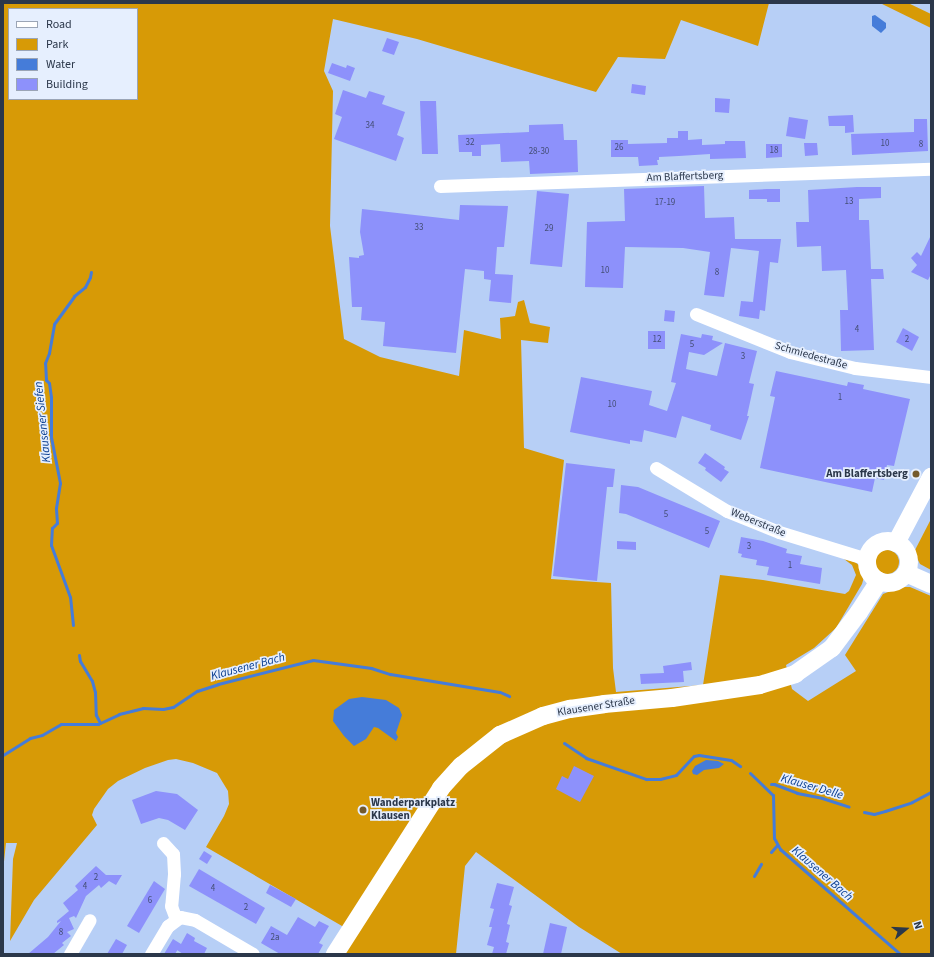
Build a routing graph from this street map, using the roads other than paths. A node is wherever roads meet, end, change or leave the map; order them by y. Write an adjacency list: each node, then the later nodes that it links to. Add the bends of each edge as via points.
1 (931, 169): 2 (street, Am Blaffertsberg)
2 (440, 186)
3 (696, 314): 4 (street, Schmiedestraße, via 790,352 855,368)
4 (931, 377)
5 (656, 468): 8 (street, Weberstraße, via 727,511 779,532)
6 (931, 477): 7 (main road)
7 (896, 543): 8 (main road, via 886,541 876,545); 9 (main road, via 907,552)
8 (867, 559): 10 (main road, via 869,572)
9 (906, 573): 10 (main road, via 897,581); 11 (main road)
10 (878, 581): 18 (main road, Klausener Straße, via 860,612 832,648 795,674 760,685 570,710 543,716 500,735 465,762 442,788)
11 (931, 584)
12 (163, 843): 13 (street, via 173,854 171,906)
13 (176, 919): 16 (street, via 168,926); 17 (street, via 180,917 195,920)
14 (90, 920): 15 (street)
15 (70, 954)
16 (151, 954)
17 (252, 954)
18 (335, 954)

